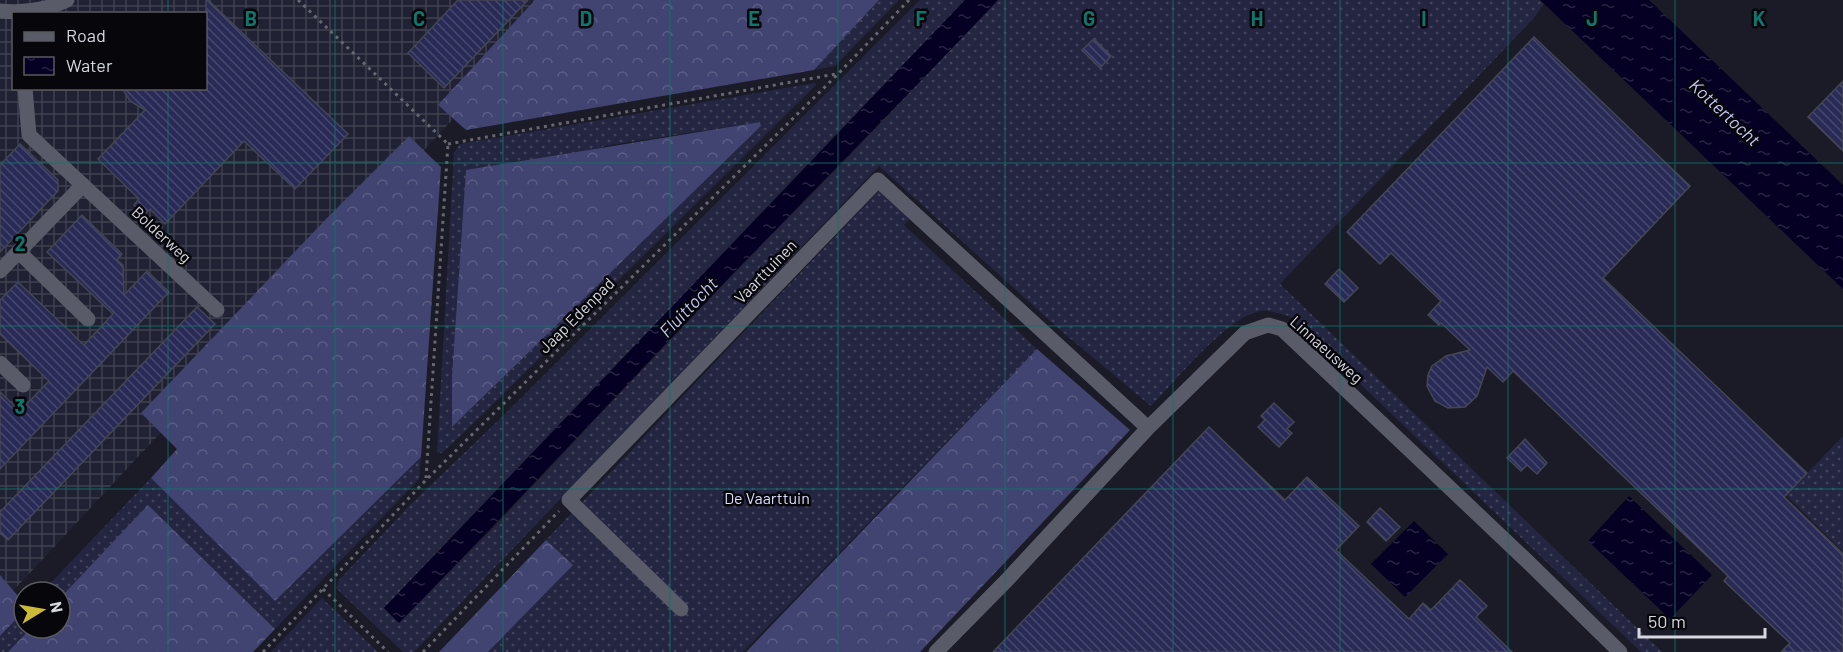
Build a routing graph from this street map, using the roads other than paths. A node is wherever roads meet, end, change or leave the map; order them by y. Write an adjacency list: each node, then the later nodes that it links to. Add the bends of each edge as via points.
1 (67, 0): 2 (street)
2 (27, 12)
3 (25, 90): 4 (street, Bolderweg, via 29,135)
4 (83, 185): 5 (street); 7 (street, Bolderweg)
5 (19, 252): 6 (street); 8 (street)
6 (0, 271)
7 (217, 310)
8 (88, 319)
9 (0, 363): 10 (street)
10 (23, 385)
11 (1148, 428): 12 (street, Vaarttuinen, via 878,180 569,500); 13 (street, Linnaeusweg); 14 (street, Linnaeusweg, via 1245,333 1268,325 1282,329)
12 (681, 609)
13 (936, 652)
14 (1620, 652)

